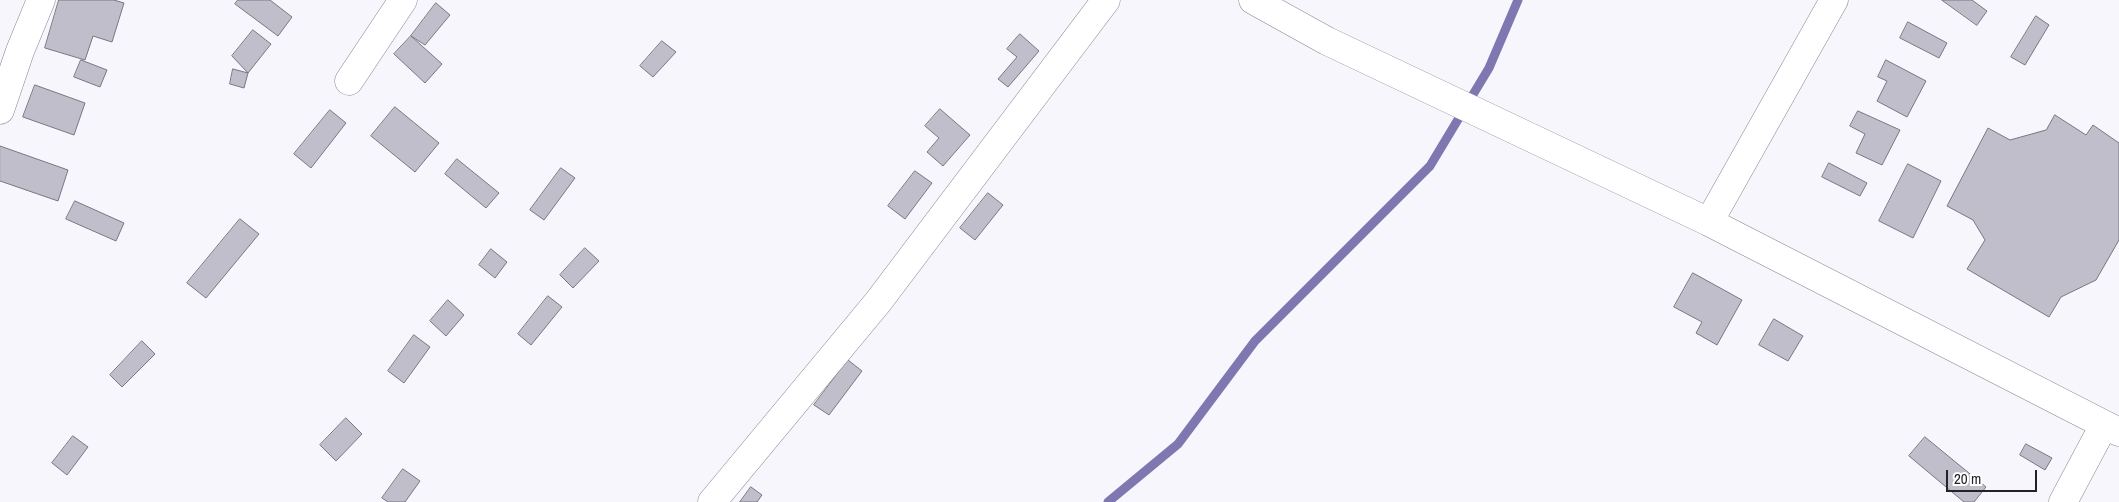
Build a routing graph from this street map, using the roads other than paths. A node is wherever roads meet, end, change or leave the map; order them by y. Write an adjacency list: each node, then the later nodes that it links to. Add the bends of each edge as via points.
1 (41, 0): 6 (street)
2 (403, 0): 7 (street)
3 (1106, 0): 11 (street, via 878,302)
4 (1253, 0): 9 (street, via 1327,41)
5 (1834, 0): 9 (street)
6 (10, 47): 8 (street)
7 (349, 81)
8 (0, 110)
9 (1709, 222): 10 (street)
10 (2112, 429): 12 (street)
11 (712, 502)
12 (2063, 502)

